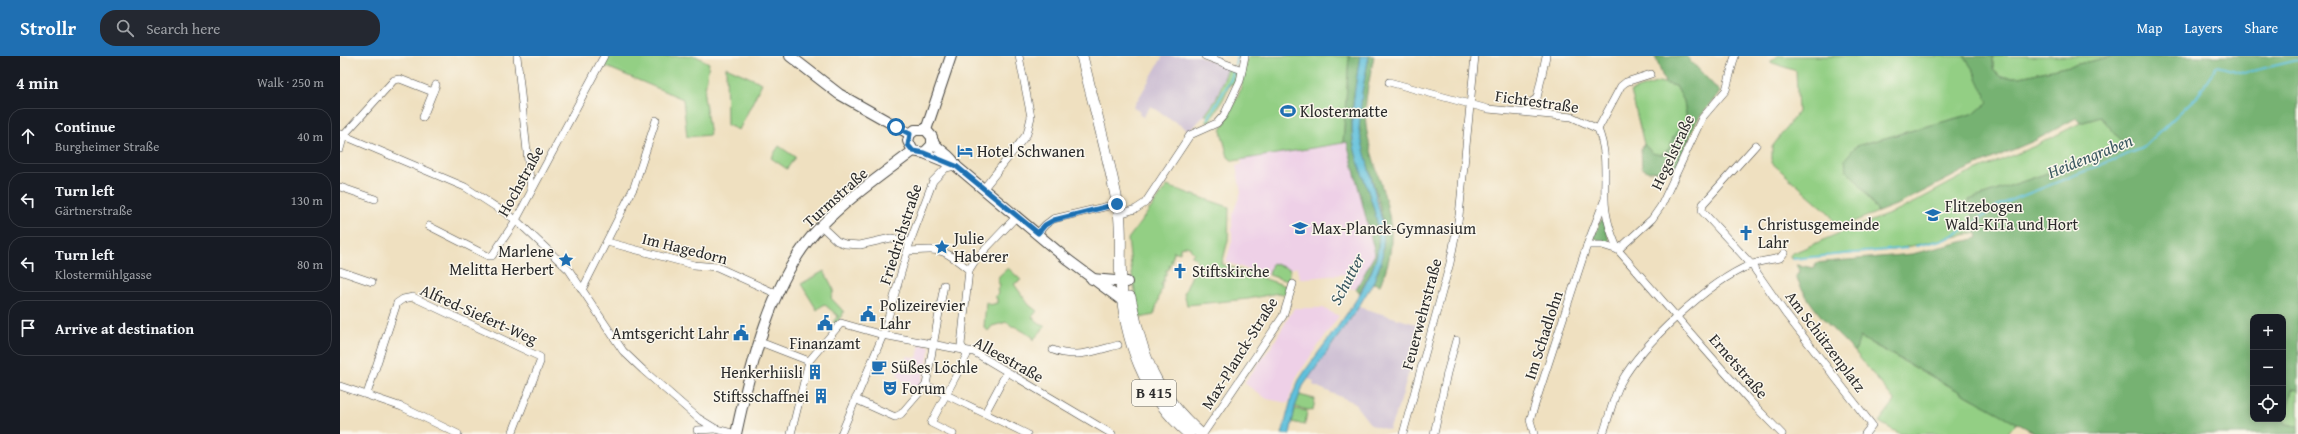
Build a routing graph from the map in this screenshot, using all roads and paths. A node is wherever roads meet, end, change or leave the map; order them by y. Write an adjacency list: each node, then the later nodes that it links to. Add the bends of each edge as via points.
1 (516, 56): 35 (street)
2 (604, 56): 35 (street, Hochstraße)
3 (790, 56): 25 (street, via 839,94)
4 (952, 56): 24 (street)
5 (1019, 56): 34 (street, via 1032,117 1031,125 1027,134)
6 (1082, 56): 38 (main road, B 415)
7 (1205, 56): 12 (street)
8 (1244, 56): 12 (street)
9 (1475, 56): 18 (street, Feuerwehrstraße)
10 (1546, 56): 17 (street)
11 (1735, 56): 47 (street, Hegelstraße, via 1726,90 1702,118 1661,206 1647,224)
12 (1240, 69): 38 (street, via 1240,81 1224,115 1217,123 1190,135 1145,203 1136,209)
13 (1651, 74): 23 (street, via 1621,86)
14 (1389, 82): 18 (street, Fichtestraße)
15 (436, 85): 16 (street)
16 (433, 92): 21 (street); 26 (street, via 400,79 394,80)
17 (1537, 98): 19 (street, via 1530,103); 20 (street)
18 (1471, 105): 19 (street, Fichtestraße); 91 (street, Feuerwehrstraße, via 1459,216 1450,263)
19 (1526, 112): 20 (street, Fichtestraße)
20 (1539, 112): 23 (street, Fichtestraße, via 1572,117)
21 (423, 117)
22 (656, 120): 44 (street, via 634,187)
23 (1598, 129): 37 (street, via 1605,149)
24 (926, 130): 25 (street, via 915,130); 27 (street, via 931,134)
25 (910, 134): 30 (street, via 908,145)
26 (342, 135): 29 (street); 40 (street, via 465,187)
27 (933, 141): 31 (street); 32 (street, via 953,159)
28 (1756, 145): 50 (street, via 1703,204 1702,211)
29 (340, 149)
30 (913, 151): 31 (street); 42 (street, Turmstraße)
31 (924, 153): 32 (street)
32 (956, 166): 34 (street); 45 (street, Friedrichstraße, via 946,168 933,181)
33 (340, 187): 36 (street)
34 (984, 188): 39 (street)
35 (531, 190): 40 (street, Hochstraße)
36 (375, 199)
37 (1604, 201): 46 (street); 47 (street, via 1610,230)
38 (1118, 209): 43 (street, via 1054,220); 55 (main road, B 415)
39 (1017, 216): 43 (street); 51 (street, via 976,259)
40 (516, 220): 41 (street, Hochstraße, via 494,254 488,256); 59 (street, via 569,270)
41 (429, 226)
42 (821, 226): 45 (street, via 837,241 849,245 891,238); 60 (street, Turmstraße, via 788,270)
43 (1038, 233): 53 (street)
44 (607, 242): 59 (street); 60 (street, Im Hagedorn, via 694,265 717,267)
45 (910, 242): 48 (street, Friedrichstraße)
46 (1587, 245): 47 (street, via 1602,245); 93 (street, Im Schadlohn, via 1530,420)
47 (1618, 250): 62 (street)
48 (908, 251): 51 (street, via 934,249 948,252); 63 (street, Friedrichstraße)
49 (1782, 256): 50 (street)
50 (1751, 264): 62 (street, via 1734,273); 96 (street, Am Schützenplatz, via 1785,313 1872,425)
51 (969, 270): 68 (street, via 961,345)
52 (340, 271): 54 (street)
53 (1092, 279): 55 (street); 58 (street)
54 (372, 282)
55 (1123, 283): 58 (street); 61 (main road, B 415); 90 (main road, B 415, via 1149,370 1168,399)
56 (1293, 284): 90 (street, Max-Planck-Straße, via 1283,316)
57 (944, 285): 66 (street)
58 (1109, 289): 61 (street)
59 (582, 290): 78 (street, via 623,351 669,395)
60 (777, 294): 65 (street, Turmstraße)
61 (1123, 301): 89 (main road, B 415, via 1132,345 1143,376 1162,406)
62 (1676, 315): 94 (street, via 1621,383); 95 (street, Ernetstraße)
63 (883, 335): 66 (street, Alleestraße); 70 (street, Alleestraße, via 841,323); 76 (street, Friedrichstraße)
64 (1456, 340): 92 (street)
65 (760, 342): 70 (street); 83 (street, Turmstraße)
66 (934, 344): 68 (street, Alleestraße); 72 (street)
67 (1118, 345): 69 (street, via 1070,356)
68 (963, 349): 71 (street, Alleestraße, via 974,352); 75 (street, via 967,355 965,361)
69 (1053, 350)
70 (809, 361): 84 (street)
71 (1007, 372): 77 (street); 88 (street, Alleestraße)
72 (926, 385): 75 (street); 76 (street, via 901,414 895,417)
73 (340, 386): 74 (street)
74 (367, 394): 81 (street, via 402,407); 82 (street, Alfred-Siefert-Weg, via 397,303 413,297 540,357)
75 (947, 394): 77 (street); 86 (street, via 931,423)
76 (855, 399): 85 (street, Friedrichstraße)
77 (985, 413): 87 (street)
78 (701, 420): 79 (street); 80 (street)
79 (716, 429): 80 (street); 83 (street)
80 (696, 432)
81 (458, 434)
82 (512, 434)
83 (736, 434)
84 (790, 434)
85 (841, 434)
86 (953, 434)
87 (1027, 434)
88 (1112, 434)
89 (1189, 434)
90 (1202, 434)
91 (1403, 434)
92 (1434, 434)
93 (1534, 434)
94 (1603, 434)
95 (1782, 434)
96 (1866, 434)

